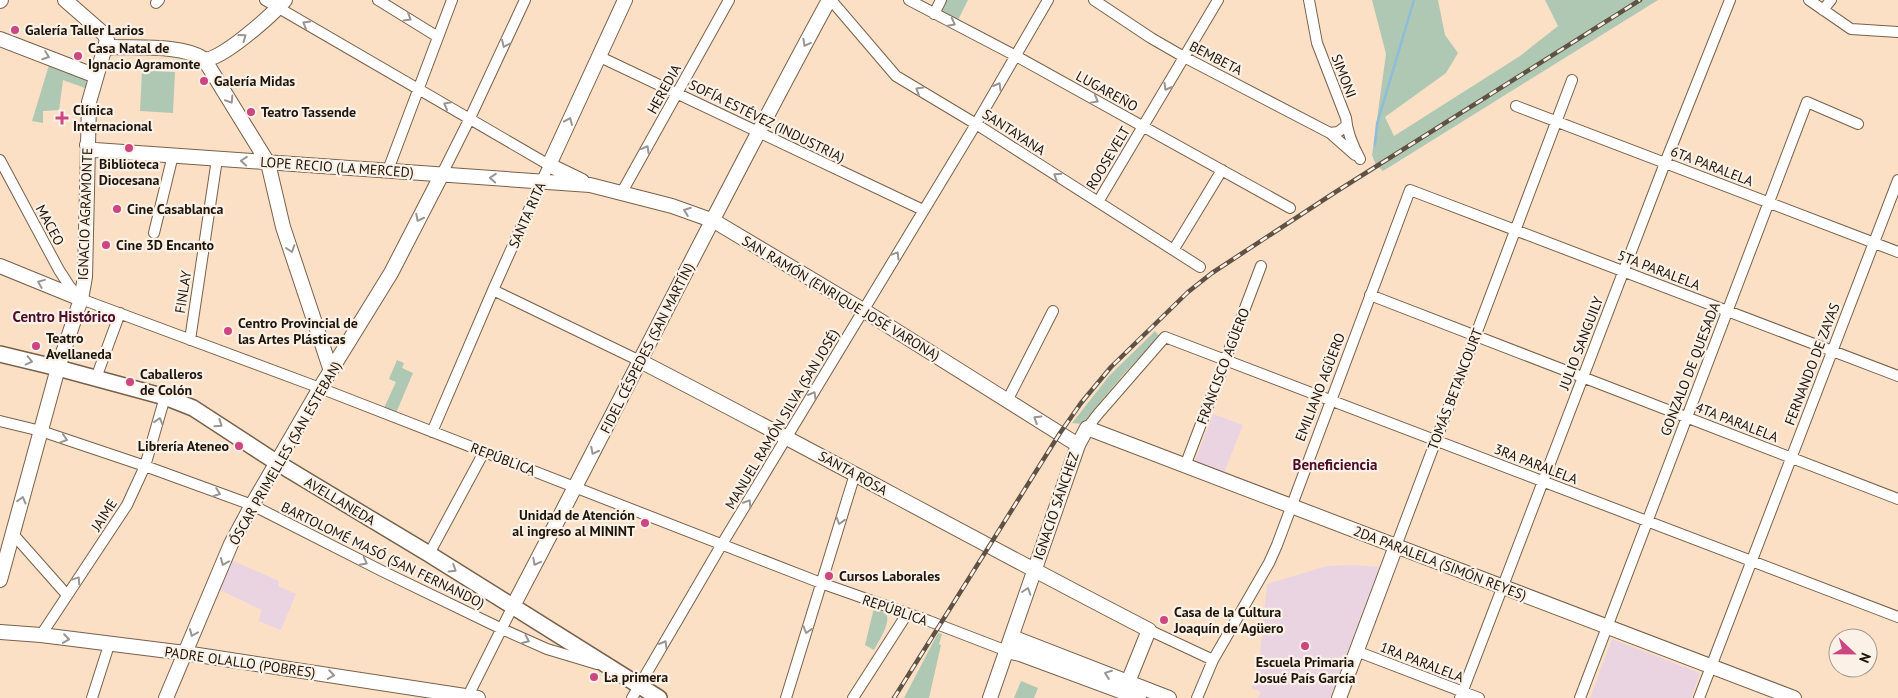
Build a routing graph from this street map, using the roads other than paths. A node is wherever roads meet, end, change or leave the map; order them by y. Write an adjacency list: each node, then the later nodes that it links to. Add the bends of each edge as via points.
1 (65, 0): 24 (main road, via 104,34)
2 (266, 0): 18 (street)
3 (378, 0): 22 (street, one-way to 22)
4 (452, 0): 22 (street)
5 (525, 0): 34 (street, ÓSCAR PRIMELLES (SAN ESTEBAN), one-way to 34)
6 (625, 0): 25 (main road, SANTA RITA)
7 (729, 0): 32 (street, HEREDIA)
8 (830, 0): 36 (street, SANTAYANA, one-way to 8, via 896,76); 40 (main road, FIDEL CÉSPEDES (SAN MARTÍN), one-way to 40)
9 (909, 0): 20 (street, LUGAREÑO)
10 (941, 0): 20 (street)
11 (1048, 0): 26 (street, MANUEL RAMÓN SILVA (SAN JOSÉ))
12 (1094, 0): 27 (street, BEMBETA)
13 (1218, 0): 27 (street, ROOSEVELT)
14 (1309, 0): 39 (street, SIMONI, via 1317,43 1346,118)
15 (1730, 0): 47 (street, JULIO SANGUILY)
16 (1809, 0): 19 (street)
17 (1831, 0): 19 (street)
18 (281, 4): 28 (main road, one-way to 18, via 213,59 254,30); 31 (street, one-way to 18)
19 (1823, 10): 21 (street, via 1851,29)
20 (934, 14): 26 (street, LUGAREÑO, one-way to 26)
21 (1898, 32)
22 (438, 37): 31 (street)
23 (0, 39): 29 (main road, one-way to 29)
24 (106, 49): 28 (main road, via 192,52); 29 (main road, IGNACIO AGRAMONTE)
25 (598, 56): 32 (street, SOFÍA ESTÉVEZ (INDUSTRIA)); 49 (main road, SANTA RITA, one-way to 25)
26 (1016, 56): 36 (street, MANUEL RAMÓN SILVA (SAN JOSÉ), one-way to 26); 38 (street, LUGAREÑO, one-way to 38)
27 (1184, 57): 38 (street, ROOSEVELT, one-way to 38); 41 (street, BEMBETA)
28 (204, 59): 48 (main road, one-way to 48)
29 (96, 76): 42 (main road, IGNACIO AGRAMONTE, via 89,96)
30 (1572, 80): 35 (street, TOMÁS BETANCOURT)
31 (418, 89): 34 (street, one-way to 31); 50 (street)
32 (678, 93): 40 (street, SOFÍA ESTÉVEZ (INDUSTRIA)); 57 (street, HEREDIA, one-way to 32)
33 (1516, 106): 35 (street, 6TA PARALELA)
34 (470, 118): 49 (street); 52 (street, ÓSCAR PRIMELLES (SAN ESTEBAN))
35 (1556, 121): 47 (street, 6TA PARALELA); 63 (street, TOMÁS BETANCOURT)
36 (976, 124): 58 (street, SANTAYANA, one-way to 36); 61 (street, MANUEL RAMÓN SILVA (SAN JOSÉ))
37 (1858, 124): 59 (street, GONZALO DE QUESADA, via 1807,102)
38 (1144, 126): 51 (street, LUGAREÑO); 58 (street, ROOSEVELT)
39 (1346, 126): 41 (street); 45 (street, SIMONI)
40 (757, 133): 61 (street, SOFÍA ESTÉVEZ (INDUSTRIA)); 62 (main road, FIDEL CÉSPEDES (SAN MARTÍN))
41 (1330, 133): 45 (street, BEMBETA)
42 (87, 145): 43 (main road, LOPE RECIO (LA MERCED), via 95,150); 74 (main road, IGNACIO AGRAMONTE, via 85,277)
43 (173, 155): 44 (main road, LOPE RECIO (LA MERCED)); 64 (street)
44 (217, 159): 48 (main road, LOPE RECIO (LA MERCED), one-way to 44); 81 (street, FINLAY)
45 (1360, 159)
46 (0, 160): 74 (street, MACEO, via 59,270)
47 (1665, 163): 59 (street, 6TA PARALELA); 71 (street, JULIO SANGUILY)
48 (268, 164): 50 (main road, LOPE RECIO (LA MERCED)); 87 (main road, one-way to 87, via 283,226)
49 (549, 165): 54 (street, SANTA RITA); 55 (main road)
50 (388, 170): 52 (main road, LOPE RECIO (LA MERCED))
51 (1222, 170): 60 (street, LUGAREÑO); 66 (street)
52 (442, 174): 54 (main road, LOPE RECIO (LA MERCED), one-way to 52); 87 (main road, ÓSCAR PRIMELLES (SAN ESTEBAN), one-way to 87, via 390,273)
53 (1898, 180): 65 (street, FERNANDO DE ZAYAS)
54 (542, 182): 55 (main road, LOPE RECIO (LA MERCED)); 72 (street, SANTA RITA)
55 (590, 185): 57 (main road, SAN RAMÓN (ENRIQUE JOSÉ VARONA))
56 (1410, 190): 63 (street, 5TA PARALELA); 73 (street, EMILIANO AGÜERO)
57 (622, 192): 62 (main road, SAN RAMÓN (ENRIQUE JOSÉ VARONA), one-way to 57)
58 (1098, 202): 66 (street, SANTAYANA)
59 (1769, 203): 65 (street, 6TA PARALELA); 77 (street, GONZALO DE QUESADA)
60 (1290, 208)
61 (923, 210): 75 (street, MANUEL RAMÓN SILVA (SAN JOSÉ), one-way to 61)
62 (714, 221): 75 (main road, SAN RAMÓN (ENRIQUE JOSÉ VARONA)); 85 (main road, FIDEL CÉSPEDES (SAN MARTÍN))
63 (1515, 230): 71 (street, 5TA PARALELA); 79 (street, TOMÁS BETANCOURT)
64 (154, 233)
65 (1874, 243): 67 (street, 6TA PARALELA); 82 (street, FERNANDO DE ZAYAS)
66 (1174, 249): 69 (street, SANTAYANA)
67 (1898, 252)
68 (0, 266): 74 (main road, REPÚBLICA, one-way to 68)
69 (1200, 266)
70 (1260, 266): 84 (street, FRANCISCO AGÜERO)
71 (1623, 272): 77 (street, 5TA PARALELA); 89 (street, JULIO SANGUILY)
72 (492, 290): 85 (street, SANTA ROSA); 99 (street, SANTA RITA)
73 (1370, 294): 79 (street, 4TA PARALELA); 94 (street, EMILIANO AGÜERO)
74 (81, 299): 78 (street, REPÚBLICA); 86 (main road, IGNACIO AGRAMONTE)
75 (863, 310): 93 (main road, SAN RAMÓN (ENRIQUE JOSÉ VARONA)); 100 (street, MANUEL RAMÓN SILVA (SAN JOSÉ), one-way to 75)
76 (1053, 311): 93 (street)
77 (1727, 311): 82 (street, 5TA PARALELA); 95 (street, GONZALO DE QUESADA)
78 (120, 313): 81 (street, REPÚBLICA); 90 (street)
79 (1476, 336): 89 (street, 4TA PARALELA); 101 (street, TOMÁS BETANCOURT)
80 (1165, 337): 84 (street, 3RA PARALELA); 97 (street, IGNACIO SÁNCHEZ)
81 (190, 340): 91 (street, REPÚBLICA)
82 (1832, 351): 88 (street, 5TA PARALELA); 104 (street, FERNANDO DE ZAYAS)
83 (0, 354): 86 (main road, AVELLANEDA, one-way to 86)
84 (1225, 360): 94 (street, 3RA PARALELA); 107 (street, FRANCISCO AGÜERO)
85 (640, 361): 100 (main road, SANTA ROSA); 110 (main road, FIDEL CÉSPEDES (SAN MARTÍN), one-way to 110)
86 (58, 368): 90 (main road, AVELLANEDA); 98 (main road, IGNACIO AGRAMONTE)
87 (331, 371): 91 (main road, ÓSCAR PRIMELLES (SAN ESTEBAN))
88 (1898, 376)
89 (1583, 377): 95 (street, 4TA PARALELA); 109 (street, JULIO SANGUILY)
90 (96, 378): 92 (main road, AVELLANEDA)
91 (320, 388): 99 (street, REPÚBLICA); 105 (main road, ÓSCAR PRIMELLES (SAN ESTEBAN))
92 (165, 398): 105 (main road, AVELLANEDA, one-way to 105, via 193,408); 106 (street, JAIME, one-way to 92)
93 (1007, 400): 102 (main road, SAN RAMÓN (ENRIQUE JOSÉ VARONA), one-way to 93)
94 (1330, 400): 101 (street, 3RA PARALELA); 113 (street, EMILIANO AGÜERO)
95 (1687, 417): 104 (street, 4TA PARALELA); 114 (street, GONZALO DE QUESADA)
96 (0, 421): 98 (street, BARTOLOMÉ MASÓ (SAN FERNANDO))
97 (1087, 428): 102 (main road, IGNACIO SÁNCHEZ); 107 (main road, 2DA PARALELA (SIMÓN REYES))
98 (41, 431): 106 (street, BARTOLOMÉ MASÓ (SAN FERNANDO), one-way to 106); 115 (main road, IGNACIO AGRAMONTE, one-way to 98)
99 (432, 432): 103 (street, REPÚBLICA)
100 (788, 437): 108 (main road, SANTA ROSA); 116 (street, MANUEL RAMÓN SILVA (SAN JOSÉ), one-way to 100)
101 (1436, 440): 109 (street, 3RA PARALELA); 117 (street, TOMÁS BETANCOURT)
102 (1078, 445): 121 (main road, IGNACIO SÁNCHEZ)
103 (484, 452): 110 (street, REPÚBLICA); 118 (street)
104 (1791, 458): 111 (street, 4TA PARALELA); 119 (street, FERNANDO DE ZAYAS)
105 (276, 462): 112 (main road, ÓSCAR PRIMELLES (SAN ESTEBAN)); 118 (main road, AVELLANEDA)
106 (145, 466): 112 (street, BARTOLOMÉ MASÓ (SAN FERNANDO), one-way to 112); 125 (street, JAIME, one-way to 106, via 127,505)
107 (1185, 466): 113 (main road, 2DA PARALELA (SIMÓN REYES))
108 (855, 474): 121 (main road, SANTA ROSA); 123 (street, one-way to 123)
109 (1543, 481): 114 (street, 3RA PARALELA); 124 (street, JULIO SANGUILY)
110 (576, 488): 116 (street, REPÚBLICA); 126 (main road, FIDEL CÉSPEDES (SAN MARTÍN), one-way to 126)
111 (1898, 499)
112 (252, 505): 130 (street, BARTOLOMÉ MASÓ (SAN FERNANDO), one-way to 130); 137 (main road, ÓSCAR PRIMELLES (SAN ESTEBAN), one-way to 137)
113 (1290, 506): 117 (main road, 2DA PARALELA (SIMÓN REYES)); 138 (street, EMILIANO AGÜERO, via 1269,563)
114 (1647, 521): 119 (street, 3RA PARALELA); 129 (street, GONZALO DE QUESADA)
115 (13, 534): 120 (main road, IGNACIO AGRAMONTE); 125 (street)
116 (722, 544): 123 (street, REPÚBLICA); 142 (street, MANUEL RAMÓN SILVA (SAN JOSÉ), one-way to 116)
117 (1396, 546): 124 (main road, 2DA PARALELA (SIMÓN REYES)); 136 (main road, TOMÁS BETANCOURT)
118 (429, 554): 126 (main road, AVELLANEDA, one-way to 126)
119 (1751, 561): 128 (street, 3RA PARALELA); 139 (street, FERNANDO DE ZAYAS)
120 (2, 562): 122 (main road, IGNACIO AGRAMONTE)
121 (1034, 570): 131 (main road, SANTA ROSA); 135 (main road, IGNACIO SÁNCHEZ, one-way to 121)
122 (0, 580)
123 (821, 584): 127 (street, REPÚBLICA); 148 (street, one-way to 148)
124 (1503, 587): 129 (main road, 2DA PARALELA (SIMÓN REYES)); 143 (street, JULIO SANGUILY)
125 (67, 595): 133 (street, JAIME)
126 (513, 606): 130 (street, FIDEL CÉSPEDES (SAN MARTÍN)); 140 (main road, AVELLANEDA)
127 (907, 614): 135 (street, REPÚBLICA); 149 (street)
128 (1898, 617)
129 (1607, 627): 139 (main road, 2DA PARALELA (SIMÓN REYES)); 156 (street, GONZALO DE QUESADA)
130 (502, 628): 140 (street, BARTOLOMÉ MASÓ (SAN FERNANDO), one-way to 140, via 547,649); 144 (street, FIDEL CÉSPEDES (SAN MARTÍN))
131 (1149, 630): 138 (street, SANTA ROSA); 141 (main road)
132 (0, 632): 133 (main road, PADRE OLALLO (POBRES))
133 (41, 635): 134 (main road, PADRE OLALLO (POBRES), one-way to 134)
134 (109, 644): 137 (main road, PADRE OLALLO (POBRES)); 145 (street)
135 (1016, 646): 141 (main road); 150 (main road, IGNACIO SÁNCHEZ)
136 (1356, 651): 143 (street, 1RA PARALELA); 154 (main road, TOMÁS BETANCOURT)
137 (185, 653): 144 (main road, PADRE OLALLO (POBRES), one-way to 144); 146 (main road, ÓSCAR PRIMELLES (SAN ESTEBAN))
138 (1212, 660): 153 (street, EMILIANO AGÜERO)
139 (1711, 666): 157 (street, FERNANDO DE ZAYAS); 158 (main road, 2DA PARALELA (SIMÓN REYES))
140 (611, 668): 142 (main road, AVELLANEDA)
141 (1125, 691): 151 (main road); 152 (main road)
142 (636, 692): 147 (main road, AVELLANEDA)
143 (1461, 695): 155 (street, 1RA PARALELA)
144 (471, 697)
145 (92, 698)
146 (166, 698)
147 (659, 698)
148 (786, 698)
149 (853, 698)
150 (990, 698)
151 (1139, 698)
152 (1169, 698)
153 (1197, 698)
154 (1339, 698)
155 (1479, 698)
156 (1580, 698)
157 (1699, 698)
158 (1794, 698)

